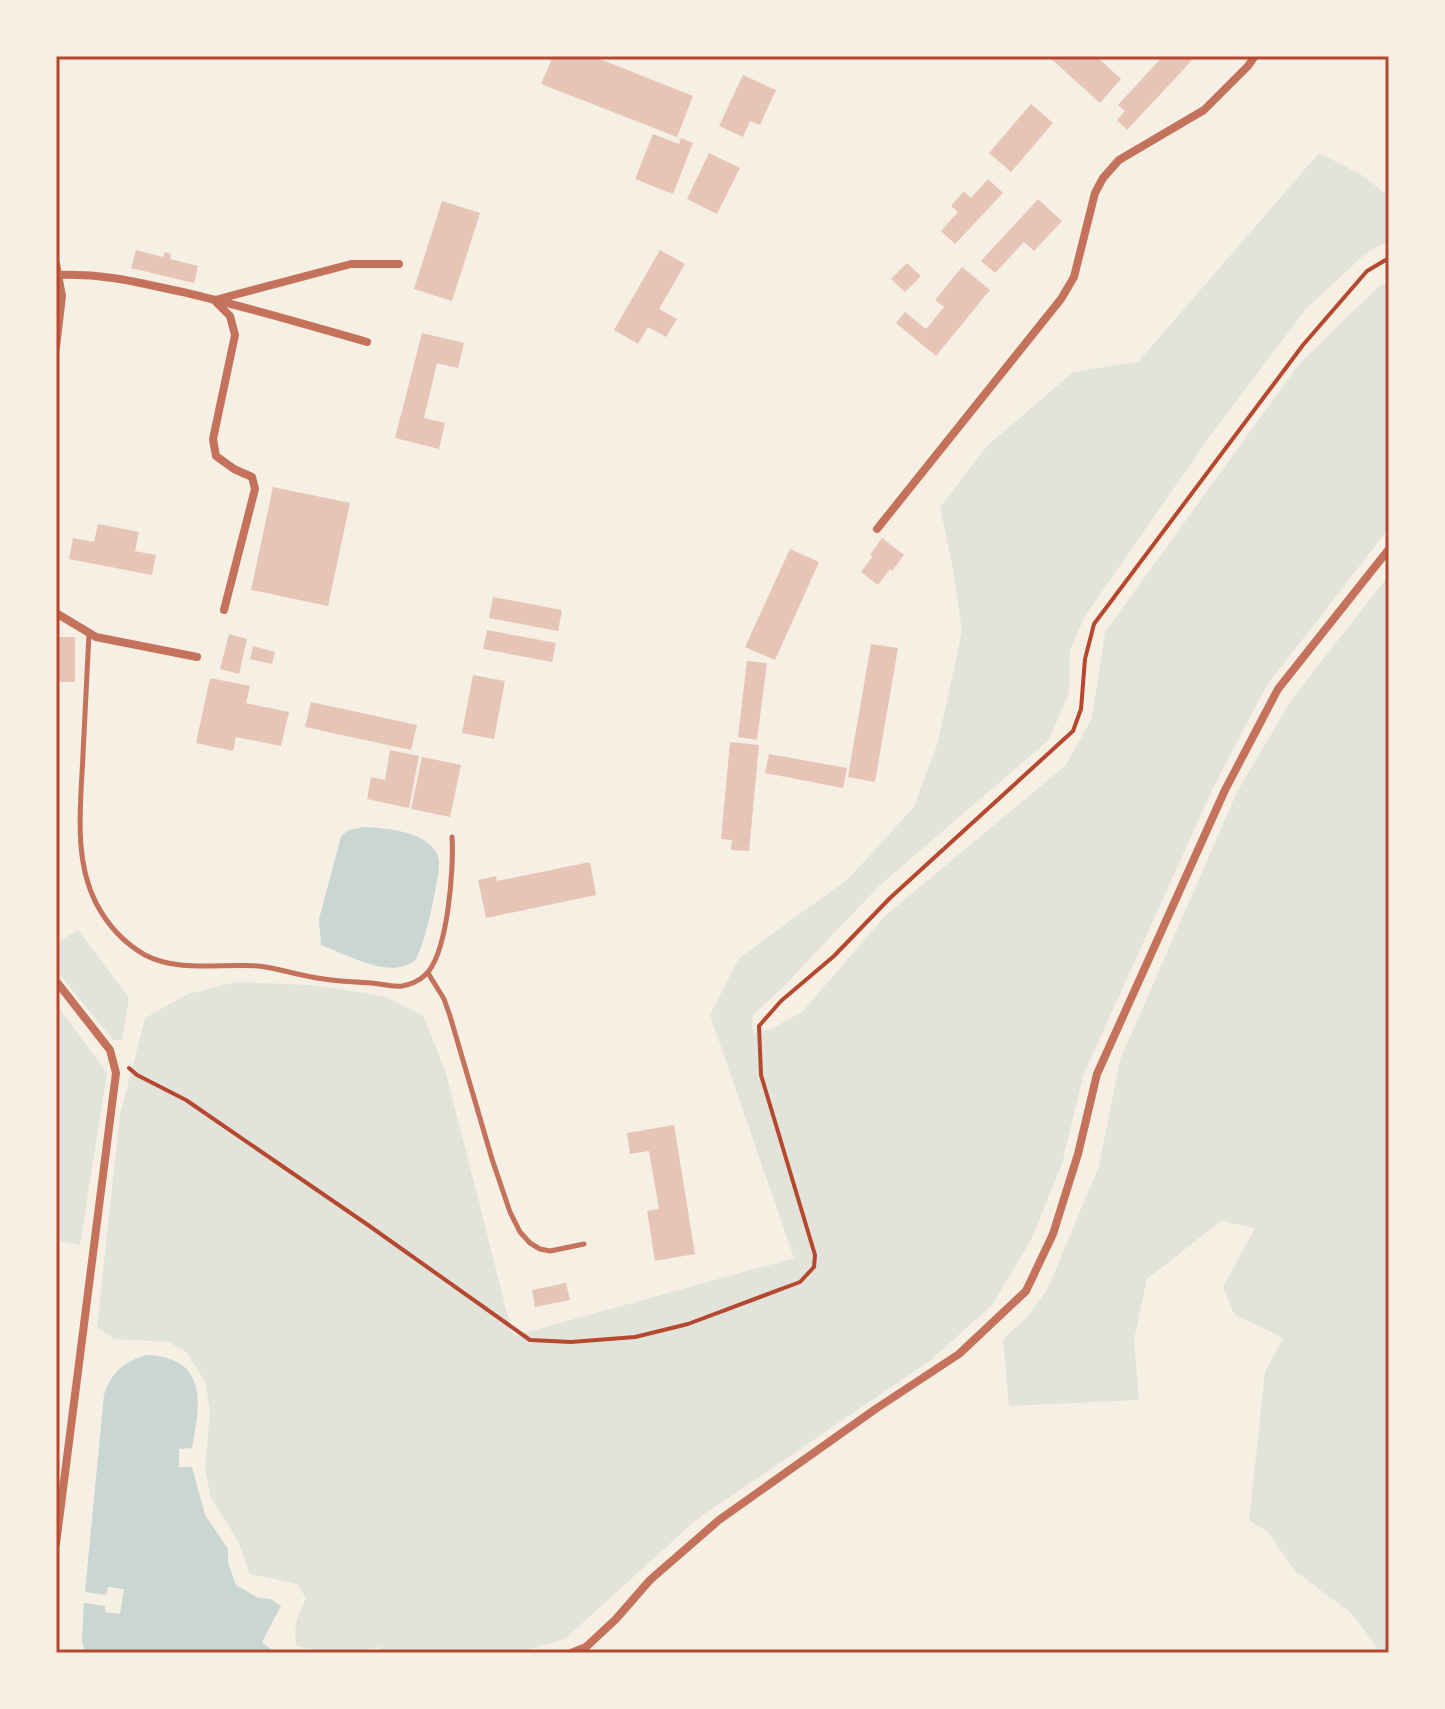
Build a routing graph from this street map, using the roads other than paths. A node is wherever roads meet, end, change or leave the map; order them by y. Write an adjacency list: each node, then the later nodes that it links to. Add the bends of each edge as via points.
1 (1255, 56): 8 (street, via 1204,110 1119,160 1103,178 1074,277 1061,299)
2 (56, 264): 4 (street)
3 (399, 264): 5 (street, via 351,264)
4 (58, 275): 5 (street, via 116,277); 7 (street, via 62,296)
5 (214, 300): 6 (street); 10 (street, via 230,316 235,335 213,439 216,456 252,477 255,489)
6 (367, 342)
7 (56, 347)
8 (877, 529)
9 (1389, 549): 19 (street, via 1278,689 1225,790 1097,1074 1053,1234 1026,1291 959,1354 719,1520 650,1580 586,1647)
10 (224, 610)
11 (56, 613): 12 (street)
12 (89, 632): 13 (street); 15 (lane, via 82,858 86,879 111,927 126,942 166,963 262,966 316,978 401,986)
13 (197, 657)
14 (452, 837): 15 (lane, via 449,900)
15 (428, 973): 17 (lane, via 444,999 520,1232 550,1251)
16 (56, 981): 18 (street, via 110,1050 116,1073)
17 (584, 1244)
18 (56, 1544)
19 (571, 1653)

